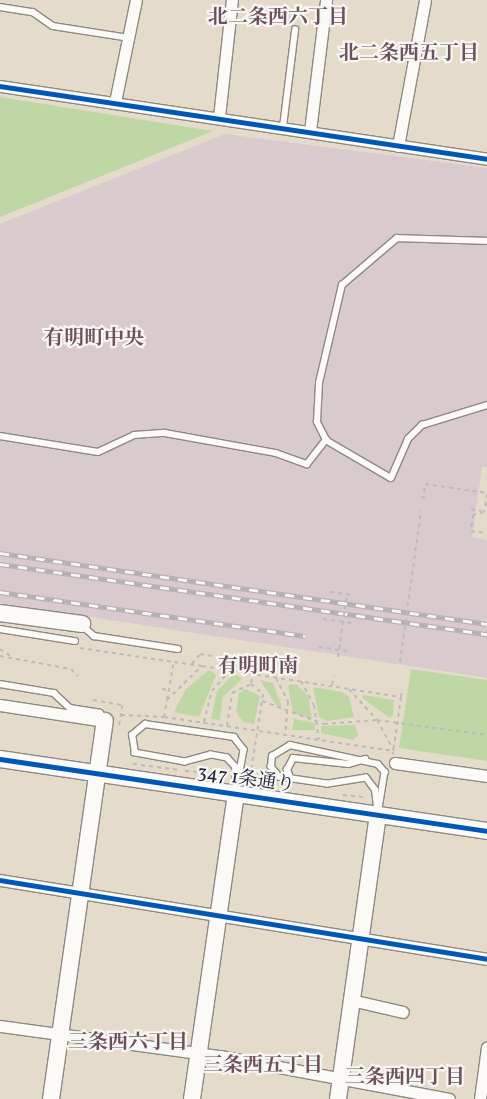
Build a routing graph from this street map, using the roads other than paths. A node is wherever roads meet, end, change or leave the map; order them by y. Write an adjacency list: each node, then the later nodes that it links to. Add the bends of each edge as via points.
1 (136, 0): 7 (street)
2 (232, 0): 10 (street)
3 (326, 0): 12 (street)
4 (425, 0): 13 (street)
5 (0, 7): 7 (lane, via 33,12 52,26)
6 (295, 30): 11 (lane)
7 (130, 38): 9 (street)
8 (0, 86): 9 (street)
9 (115, 102): 10 (street)
10 (219, 117): 11 (street)
11 (283, 127): 12 (street)
12 (310, 131): 13 (street)
13 (398, 146): 14 (street)
14 (487, 159)
15 (487, 241): 18 (lane, via 398,238 342,285 319,383 317,422)
16 (487, 405): 18 (lane, via 422,425 408,439 392,478)
17 (0, 436): 18 (lane, via 98,452 134,434 165,433 276,453 307,464)
18 (326, 440)
19 (0, 612): 20 (street)
20 (53, 620): 22 (street); 23 (lane)
21 (0, 629): 23 (lane)
22 (79, 635): 23 (lane); 24 (lane)
23 (49, 637)
24 (178, 649)
25 (0, 684): 27 (lane, via 54,693 70,708 100,713)
26 (0, 705): 27 (street)
27 (105, 721): 31 (street)
28 (366, 758): 34 (lane, via 349,764 293,758 287,770); 34 (lane, via 281,747 272,756 271,767); 36 (lane, via 384,772)
29 (0, 759): 31 (street, 347 1条通り)
30 (394, 761): 33 (street)
31 (98, 774): 35 (street, 347 1条通り); 39 (street)
32 (238, 775): 32 (lane, via 235,767 221,756 185,762 140,757 132,748 132,734 145,724 234,737 244,750); 35 (lane)
33 (487, 776)
34 (290, 780): 36 (lane, via 327,784 366,778 375,790)
35 (236, 794): 36 (street, 347 1条通り); 40 (street)
36 (378, 815): 37 (street, 347 1条通り); 41 (street)
37 (487, 831)
38 (0, 880): 39 (street)
39 (80, 892): 40 (street); 46 (street)
40 (218, 912): 41 (street); 48 (street)
41 (360, 937): 42 (street); 43 (street)
42 (487, 959)
43 (351, 1000): 44 (street); 49 (street)
44 (402, 1012)
45 (0, 1026): 46 (street)
46 (60, 1036): 48 (street); 50 (street)
47 (487, 1047): 54 (street)
48 (198, 1054): 49 (street); 51 (street)
49 (341, 1078): 52 (street); 53 (street)
50 (51, 1099)
51 (192, 1099)
52 (338, 1099)
53 (449, 1099)
54 (480, 1099)

